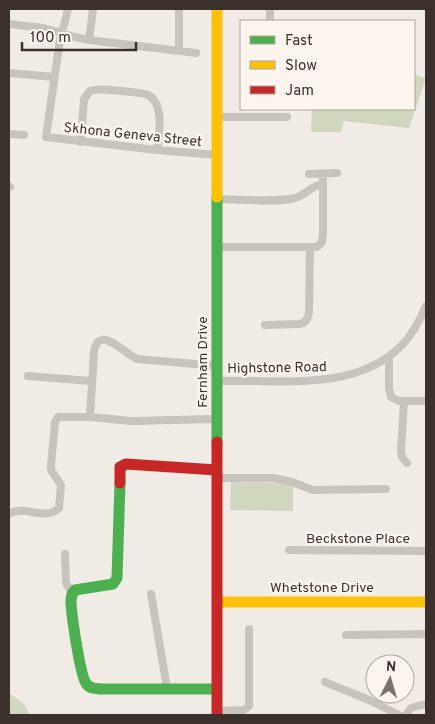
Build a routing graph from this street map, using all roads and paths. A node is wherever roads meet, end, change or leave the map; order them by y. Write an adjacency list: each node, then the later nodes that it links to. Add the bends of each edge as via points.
1 (68, 9): 6 (street)
2 (93, 9): 7 (street)
3 (179, 9): 8 (street)
4 (217, 9): 12 (street, Fernham Drive)
5 (9, 24): 6 (street)
6 (61, 32): 7 (street); 11 (street)
7 (89, 40): 8 (street)
8 (179, 51): 9 (street)
9 (196, 53)
10 (9, 74): 11 (street)
11 (54, 77): 16 (street, Skhona Geneva Street, via 46,137)
12 (217, 116): 13 (street); 18 (street, Fernham Drive)
13 (288, 117)
14 (9, 134): 15 (street)
15 (24, 135)
16 (81, 142): 17 (street, Skhona Geneva Street); 17 (street, via 84,99 90,91 105,89 145,94 154,99 158,109)
17 (158, 150): 18 (street, Skhona Geneva Street)
18 (217, 156): 23 (street, Fernham Drive)
19 (337, 173): 21 (street)
20 (309, 174): 21 (street)
21 (323, 174): 22 (street)
22 (323, 184): 23 (street, via 296,198); 25 (street, via 322,242)
23 (217, 199): 24 (street, Fernham Drive)
24 (217, 247): 25 (street); 29 (street, Fernham Drive)
25 (310, 248): 27 (street, via 309,312 306,320 299,324)
26 (426, 306): 28 (street, Highstone Road, via 411,334)
27 (264, 325)
28 (389, 357): 32 (street, Highstone Road, via 368,369 330,379); 34 (street, via 390,394 395,400)
29 (217, 366): 31 (street, via 138,359 128,355 113,341 105,340 95,346); 32 (street, Fernham Drive)
30 (28, 376): 31 (street)
31 (91, 381): 35 (street)
32 (217, 381): 36 (street, Fernham Drive)
33 (426, 401): 34 (street)
34 (404, 402): 37 (street, via 401,451)
35 (90, 417): 36 (street, via 131,421); 40 (street, via 61,416 54,422 51,465 61,484 59,508 50,514 15,510)
36 (217, 419): 38 (street, Fernham Drive)
37 (407, 463)
38 (217, 474): 39 (street, via 274,478 313,490); 44 (street, via 126,464 120,467 117,578 113,584 80,588); 46 (street, Fernham Drive)
39 (386, 490)
40 (9, 514)
41 (289, 550): 42 (street, Beckstone Place)
42 (426, 551)
43 (65, 554): 44 (street, via 66,583)
44 (72, 593): 52 (street, via 82,672 88,686 100,689)
45 (151, 594): 52 (street)
46 (217, 602): 47 (street, Whetstone Drive); 53 (street, Fernham Drive)
47 (426, 602)
48 (249, 629): 55 (street, via 249,706 244,710)
49 (426, 634): 50 (street)
50 (346, 635)
51 (324, 682): 56 (street)
52 (167, 688): 53 (street)
53 (216, 689): 55 (street, Fernham Drive)
54 (426, 704): 57 (street, via 412,708)
55 (217, 713)
56 (399, 715)
57 (406, 715)

